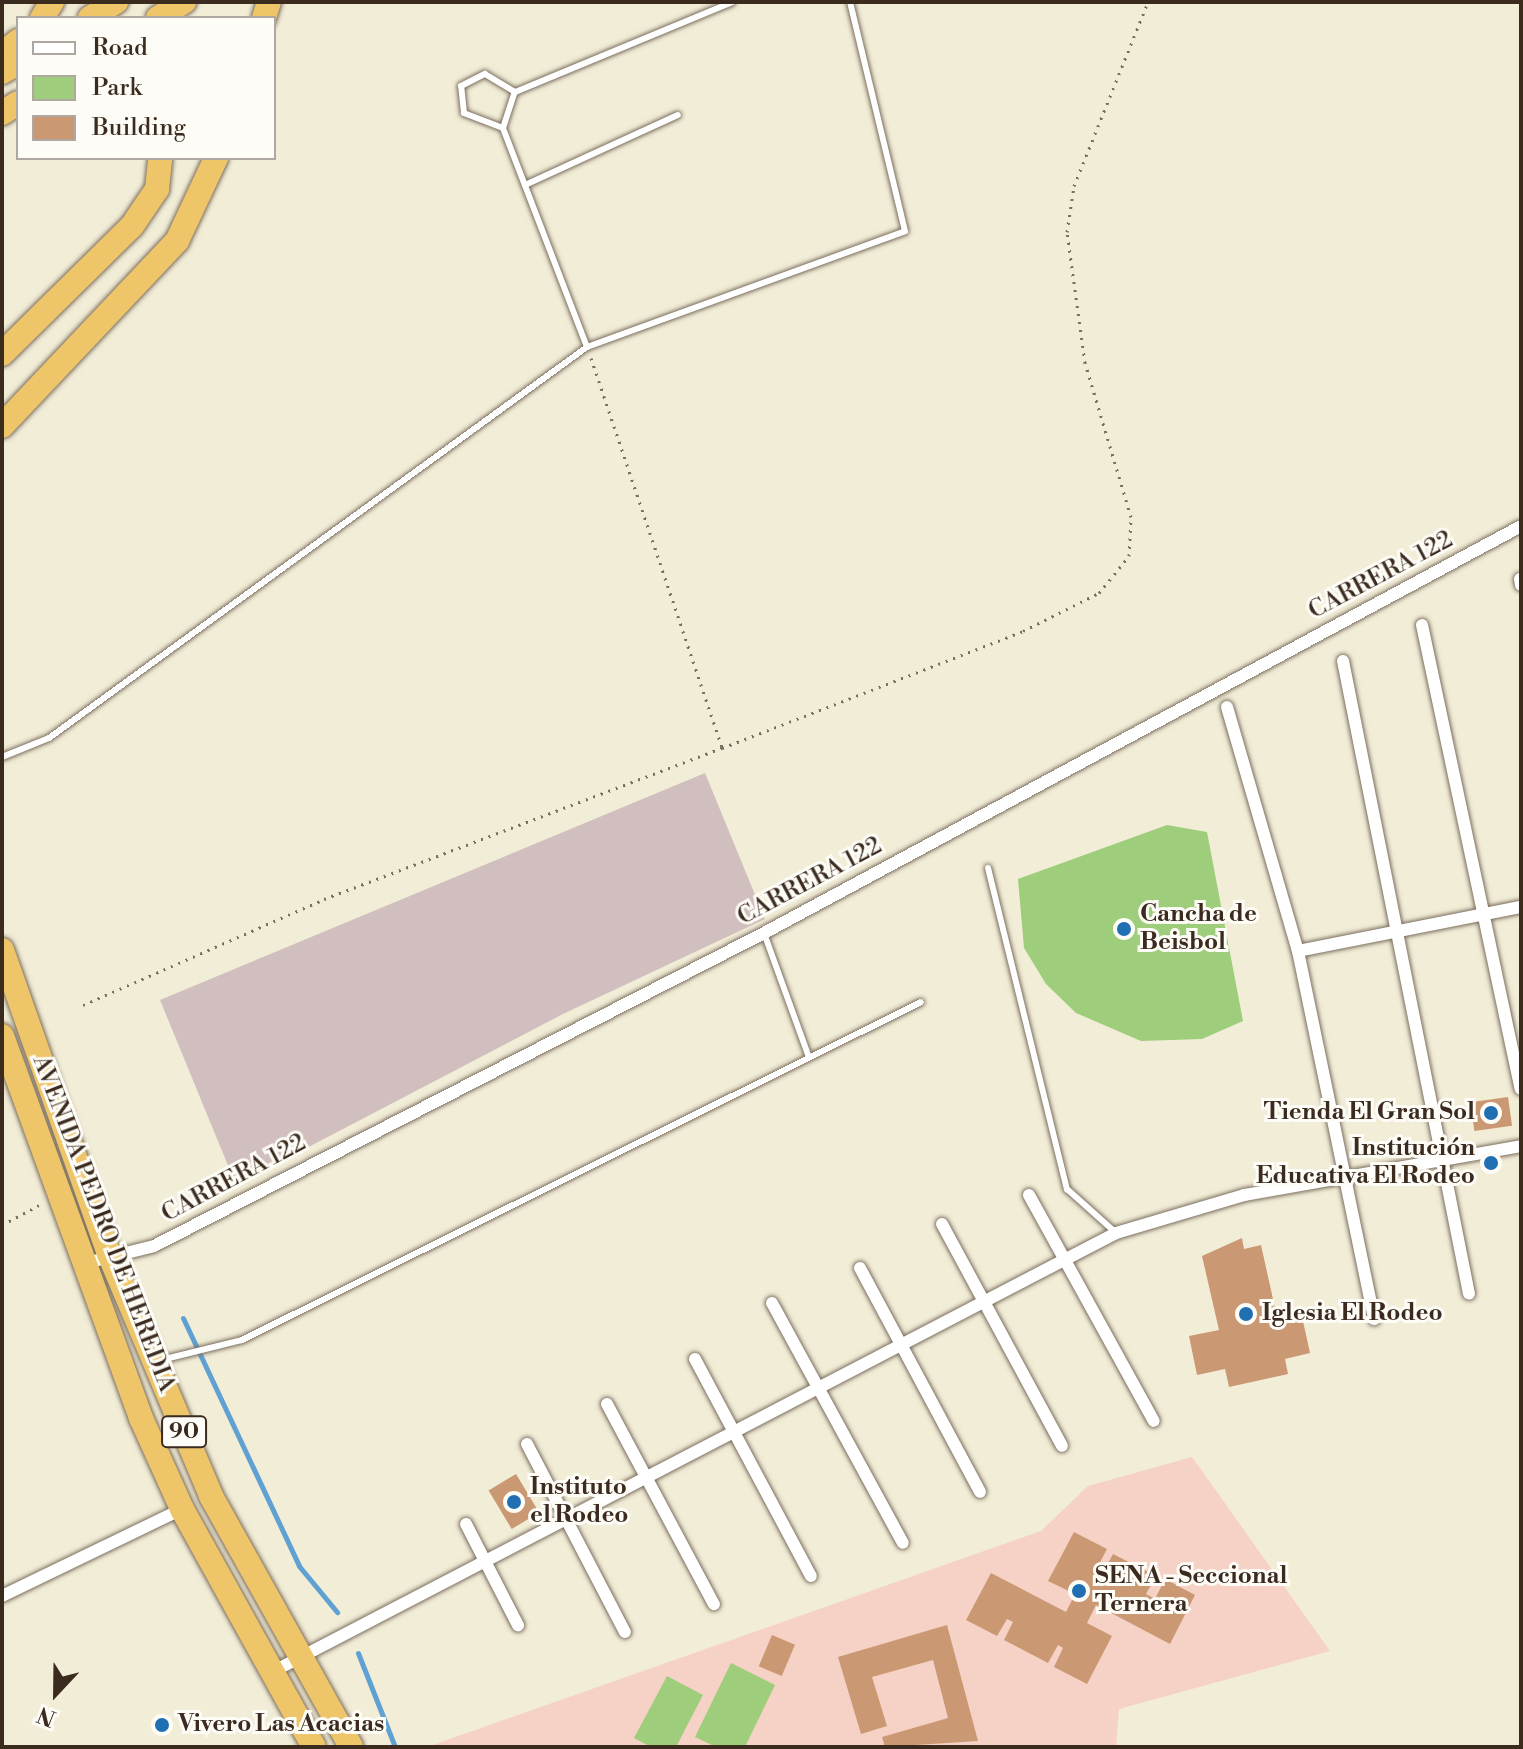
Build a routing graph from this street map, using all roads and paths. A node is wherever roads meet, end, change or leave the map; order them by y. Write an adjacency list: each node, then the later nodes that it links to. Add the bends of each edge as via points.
1 (116, 2): 6 (highway)
2 (184, 2): 7 (highway)
3 (732, 2): 8 (lane)
4 (850, 2): 14 (lane, via 905,231)
5 (1148, 2): 21 (path, via 1074,186 1067,232 1085,363 1131,517 1129,556 1099,593 1023,631)
6 (93, 16)
7 (161, 16)
8 (515, 92): 10 (lane); 10 (lane, via 485,74 459,91 468,117)
9 (678, 115): 13 (lane)
10 (503, 128): 13 (lane)
11 (160, 160): 15 (highway, via 157,189 132,226)
12 (215, 160): 16 (highway, via 177,241)
13 (525, 185): 14 (lane)
14 (587, 347): 21 (path, via 720,726); 22 (lane, via 49,738)
15 (2, 354)
16 (2, 426)
17 (1521, 526): 27 (street, CARRERA 122)
18 (1422, 625): 25 (street)
19 (1343, 661): 26 (street)
20 (1227, 707): 29 (street)
21 (722, 748): 31 (path, via 324,899)
22 (2, 757)
23 (988, 868): 42 (lane, via 1067,1189)
24 (1521, 907): 25 (street)
25 (1483, 914): 26 (street); 34 (street)
26 (1397, 931): 29 (street); 36 (street)
27 (764, 933): 33 (lane); 43 (street, CARRERA 122, via 154,1246)
28 (2, 950): 43 (highway, AVENIDA PEDRO DE HEREDIA / 90)
29 (1298, 951): 37 (street)
30 (921, 1002): 33 (lane)
31 (83, 1005)
32 (2, 1036): 39 (highway, AVENIDA PEDRO DE HEREDIA / 90)
33 (809, 1057): 53 (lane, via 242,1340)
34 (1521, 1089)
35 (1521, 1146): 36 (street)
36 (1442, 1160): 37 (street); 47 (street)
37 (1344, 1177): 42 (street, via 1175,1211); 50 (street)
38 (1029, 1195): 44 (street)
39 (55, 1196): 41 (path); 45 (highway, AVENIDA PEDRO DE HEREDIA / 90)
40 (942, 1224): 48 (street)
41 (2, 1225)
42 (1116, 1233): 44 (street)
43 (109, 1254): 45 (street, CARRERA 122); 53 (highway, AVENIDA PEDRO DE HEREDIA / 90)
44 (1064, 1259): 48 (street); 56 (street)
45 (82, 1264): 62 (highway, AVENIDA PEDRO DE HEREDIA / 90)
46 (860, 1268): 51 (street)
47 (1469, 1294)
48 (982, 1301): 51 (street); 59 (street)
49 (772, 1303): 54 (street)
50 (1374, 1319)
51 (901, 1344): 54 (street); 61 (street)
52 (695, 1359): 57 (street)
53 (154, 1362): 72 (highway, AVENIDA PEDRO DE HEREDIA / 90, via 211,1496)
54 (819, 1387): 57 (street); 65 (street)
55 (607, 1404): 60 (street)
56 (1154, 1421)
57 (732, 1432): 60 (street); 67 (street)
58 (527, 1444): 63 (street)
59 (1062, 1446)
60 (645, 1477): 63 (street); 69 (street)
61 (980, 1492)
62 (182, 1509): 68 (street); 73 (highway, AVENIDA PEDRO DE HEREDIA / 90)
63 (566, 1518): 66 (street); 71 (street)
64 (466, 1524): 66 (street)
65 (903, 1543)
66 (485, 1561): 70 (street); 72 (street)
67 (811, 1576)
68 (2, 1596)
69 (714, 1604)
70 (518, 1625)
71 (625, 1632)
72 (303, 1656): 73 (street); 75 (highway, AVENIDA PEDRO DE HEREDIA / 90)
73 (274, 1671): 74 (highway, AVENIDA PEDRO DE HEREDIA / 90)
74 (314, 1747)
75 (351, 1747)

